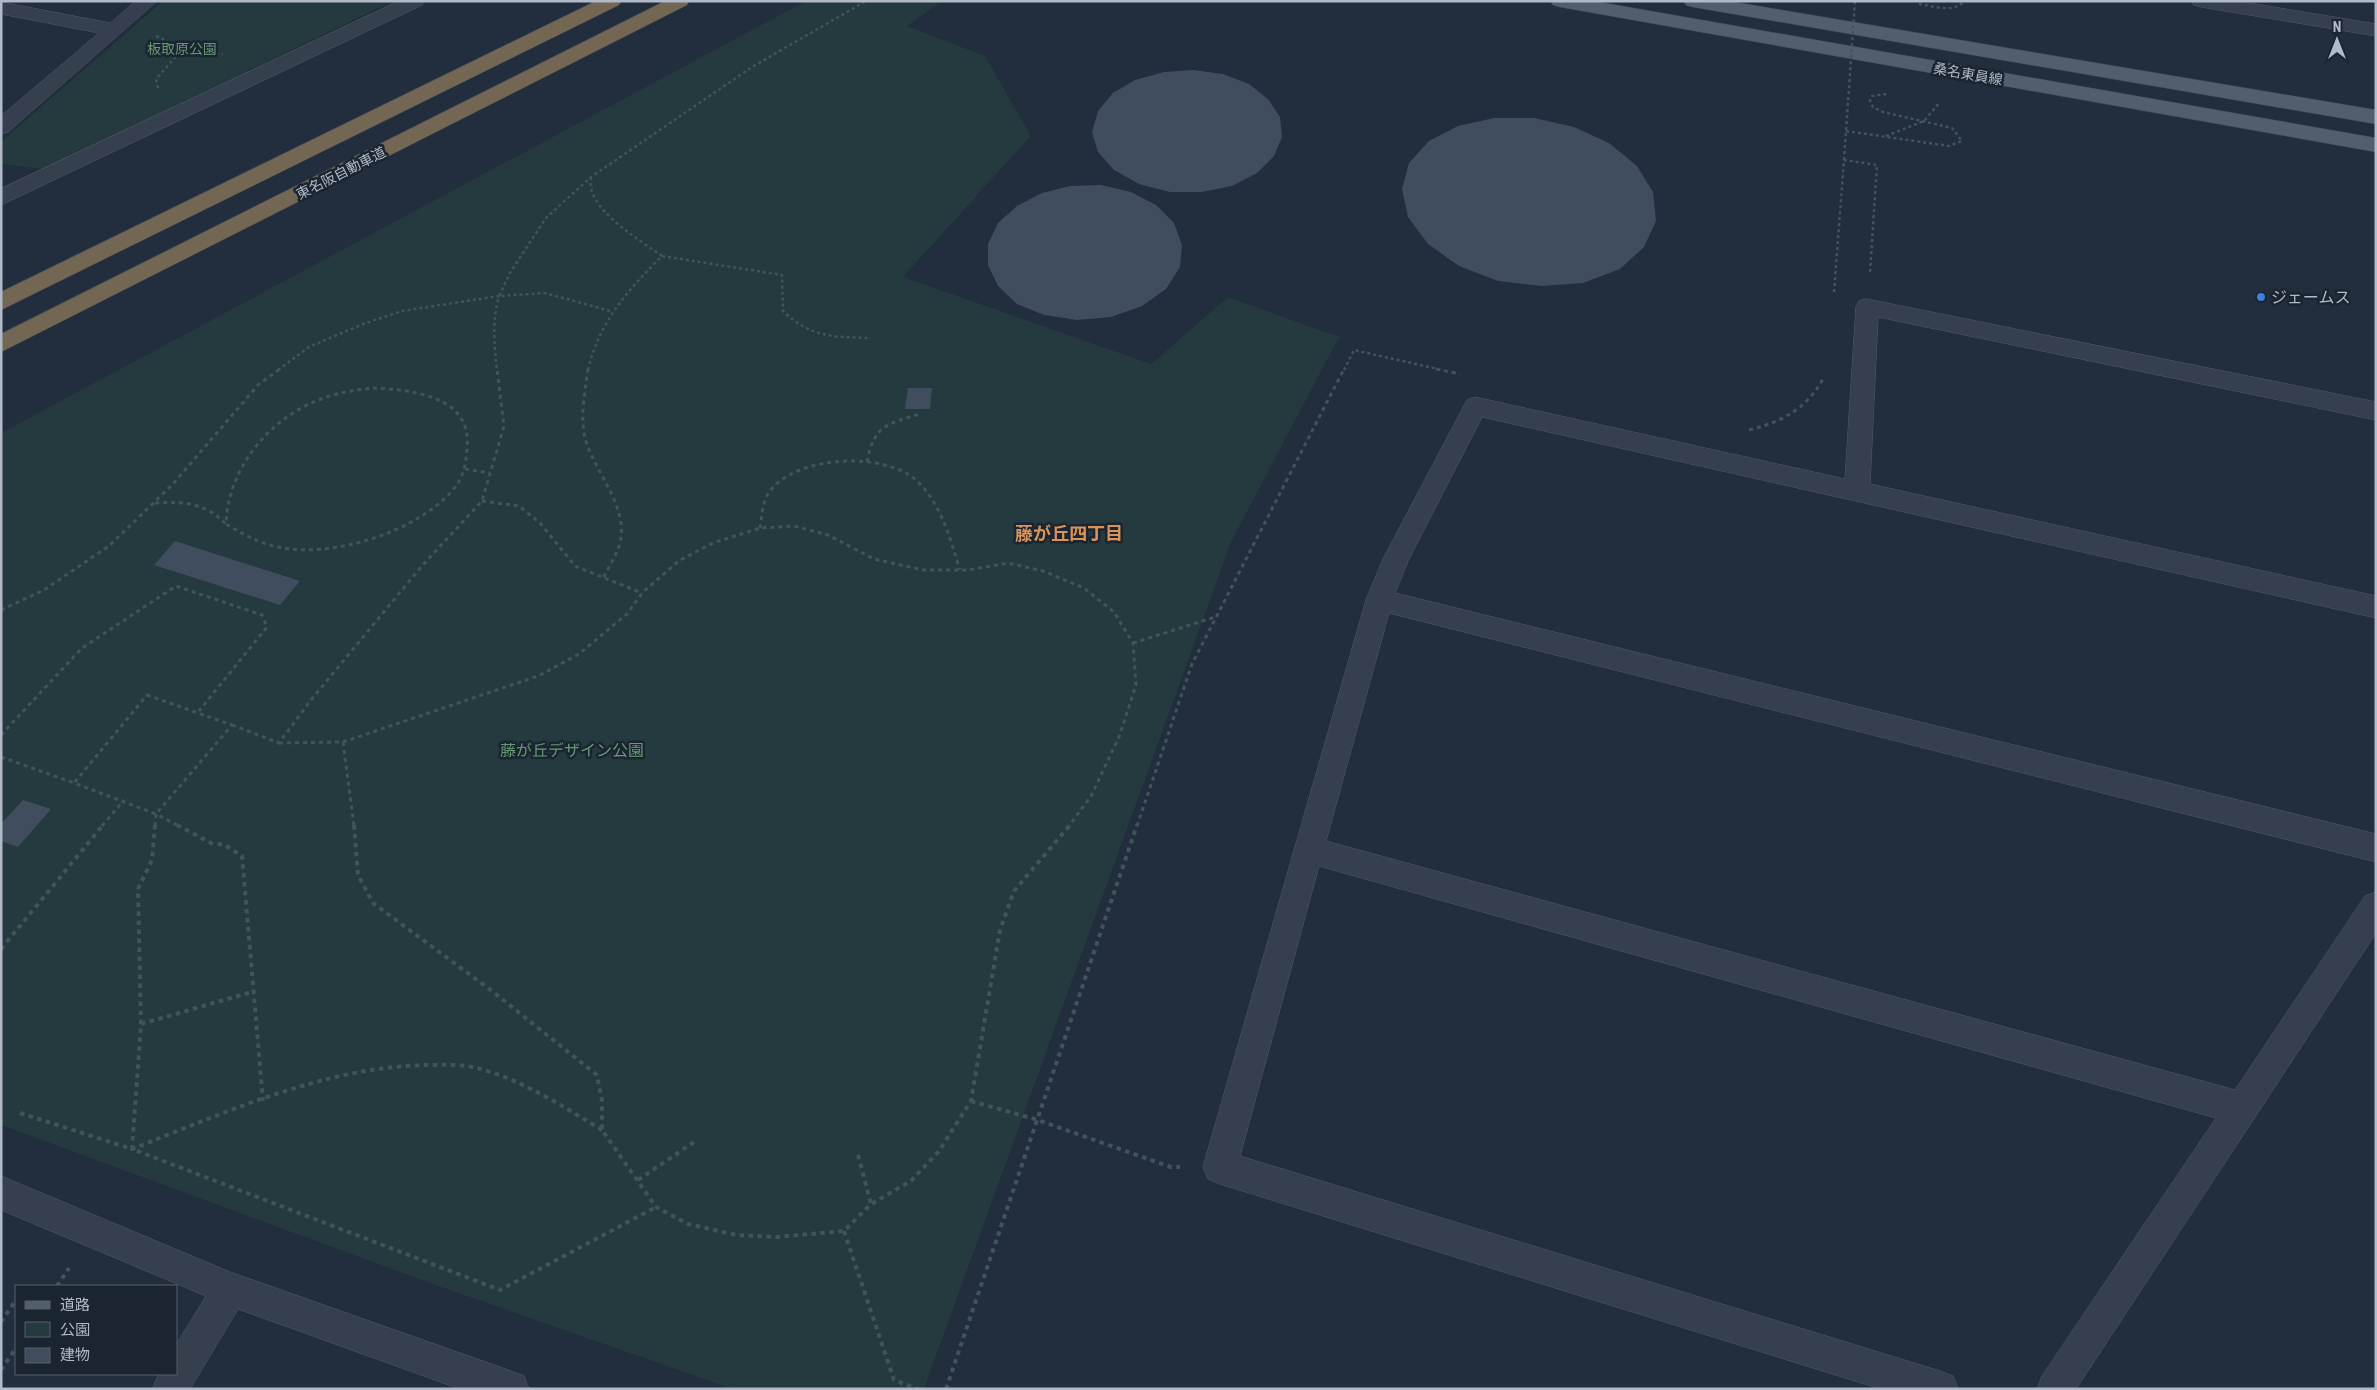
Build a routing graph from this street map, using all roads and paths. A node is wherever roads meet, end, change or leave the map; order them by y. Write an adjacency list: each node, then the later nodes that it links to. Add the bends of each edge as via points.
1 (148, 1): 13 (street)
2 (415, 1): 31 (street)
3 (612, 1): 36 (highway)
4 (680, 1): 40 (highway, 東名阪自動車道)
5 (866, 1): 29 (path, via 752,68)
6 (1560, 1): 27 (main road, 桑名東員線)
7 (1693, 1): 16 (main road, 桑名東員線)
8 (1855, 1): 25 (path, bridge)
9 (1964, 1): 11 (path, via 1958,8 1950,9)
10 (2201, 1): 14 (street)
11 (1911, 3)
12 (1, 8): 13 (street)
13 (115, 30): 15 (path, via 159,36 179,53 212,55); 23 (street)
14 (2376, 30)
15 (232, 52)
16 (2166, 83): 21 (main road, 桑名東員線); 24 (main road, via 2222,102)
17 (1889, 94): 22 (path, via 1872,96 1873,107)
18 (1932, 100): 19 (path)
19 (1940, 101): 20 (path); 22 (path)
20 (1947, 102)
21 (2376, 117)
22 (1924, 121): 26 (path); 26 (path, via 1952,128 1962,141 1949,146)
23 (1, 128)
24 (2376, 129)
25 (1846, 131): 26 (path); 28 (path, bridge)
26 (1884, 136)
27 (2376, 145)
28 (1844, 160): 35 (path); 37 (path, via 1877,165)
29 (591, 177): 33 (path, via 589,188 609,215); 34 (path, via 546,218 511,271)
30 (1, 178): 31 (street)
31 (36, 182): 32 (street)
32 (1, 198)
33 (662, 256): 38 (path); 39 (path, via 782,275 783,311 795,324 806,331 829,336)
34 (499, 296): 38 (path, via 546,293); 48 (path, via 495,309 494,341 504,426); 51 (path, via 402,311 310,347 259,384)
35 (1833, 297)
36 (1, 302)
37 (1867, 307): 43 (street); 49 (street)
38 (610, 311): 55 (path, via 593,346 584,410 585,436 619,517 622,534 617,553)
39 (872, 338)
40 (1, 344)
41 (1825, 372): 45 (path, via 1820,386 1797,412 1772,425)
42 (1461, 374): 60 (path, via 1354,350)
43 (2376, 411)
44 (920, 414): 46 (path, via 886,424 870,443)
45 (1744, 431)
46 (867, 462): 53 (path, via 817,465 794,472 770,491); 54 (path, via 899,470 916,480 928,493 941,515)
47 (465, 469): 48 (path); 52 (path, via 452,490 419,516 381,535 334,548 310,550 270,545 238,535); 52 (path, via 467,427 455,411 436,398 409,390 380,387 346,391 314,401 272,426 255,445 232,490 226,509)
48 (490, 472): 50 (path)
49 (1856, 492): 57 (street, via 1475,406 1396,559); 58 (street)
50 (482, 501): 55 (path, via 519,506 540,524 575,566); 66 (path, via 421,567)
51 (154, 502): 52 (path, via 204,505); 59 (path, via 108,546 44,590)
52 (226, 524)
53 (760, 528): 54 (path, via 794,526 828,535 874,559 923,570); 56 (path, via 713,543 680,560)
54 (960, 570): 61 (path, via 1008,564 1043,571 1084,588 1114,612)
55 (603, 578): 56 (path)
56 (642, 593): 65 (path, via 627,614 579,654 538,676)
57 (1379, 600): 71 (street); 72 (street)
58 (2376, 607)
59 (1, 610)
60 (1215, 617): 61 (path); 81 (path, via 1192,664)
61 (1133, 643): 78 (path, via 1136,684 1119,737 1091,796 1061,837 1014,891 1000,930)
62 (198, 711): 63 (path); 64 (path, via 267,627 262,615 176,586 82,648); 68 (path, via 147,696)
63 (232, 725): 66 (path); 70 (path)
64 (1, 735)
65 (343, 742): 66 (path); 82 (path, via 353,808 358,875 373,903 597,1075 602,1100)
66 (279, 743)
67 (1, 757): 68 (path)
68 (74, 783): 69 (path)
69 (124, 800): 70 (path); 74 (path)
70 (156, 814): 75 (path, via 242,856); 76 (path, via 152,860 138,889)
71 (2376, 848)
72 (1310, 850): 79 (street); 86 (street)
73 (2376, 906): 79 (street)
74 (1, 950)
75 (255, 992): 76 (path); 77 (path)
76 (142, 1024): 84 (path)
77 (263, 1100): 82 (path, via 338,1077 383,1068 472,1066 540,1095); 84 (path)
78 (971, 1100): 81 (path); 89 (path, via 939,1151 911,1181)
79 (2240, 1108): 104 (street)
80 (20, 1113): 84 (path)
81 (1038, 1120): 86 (path, via 1170,1167); 102 (path)
82 (602, 1130): 87 (path)
83 (697, 1140): 87 (path)
84 (132, 1149): 90 (path, via 500,1290)
85 (858, 1155): 89 (path)
86 (1220, 1167): 103 (street)
87 (638, 1180): 90 (path)
88 (1, 1194): 94 (street)
89 (871, 1204): 91 (path)
90 (656, 1207): 91 (path, via 688,1224 736,1235 777,1237)
91 (844, 1231): 101 (path, via 894,1380)
92 (69, 1268): 93 (path)
93 (58, 1285)
94 (230, 1289): 99 (street); 100 (street)
95 (15, 1301): 96 (path)
96 (1, 1322)
97 (15, 1349): 98 (path)
98 (1, 1370)
99 (170, 1389)
100 (511, 1389)
101 (918, 1389)
102 (946, 1389)
103 (1940, 1389)
104 (2055, 1389)

